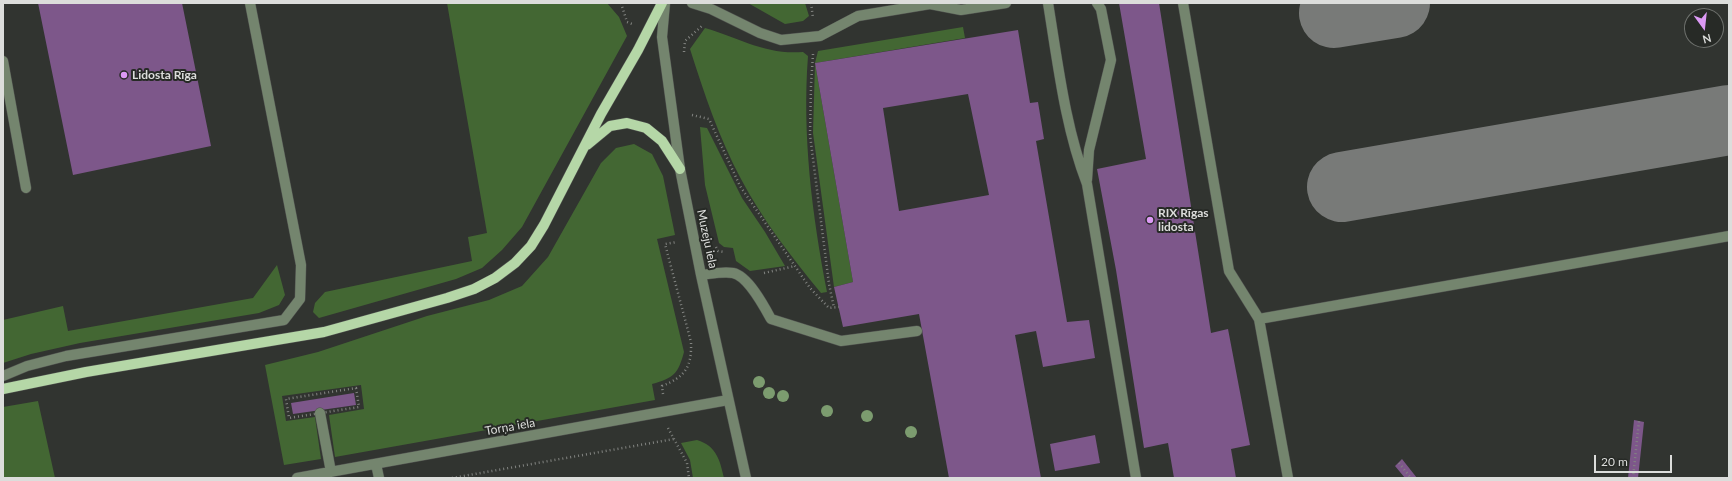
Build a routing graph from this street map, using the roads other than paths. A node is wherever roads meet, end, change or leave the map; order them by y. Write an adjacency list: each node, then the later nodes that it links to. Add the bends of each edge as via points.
1 (250, 3): 18 (street, via 302,265 300,299 284,320 66,356 27,366)
2 (662, 3): 10 (main road)
3 (665, 3): 11 (street, Muzeju iela, via 662,37)
4 (692, 3): 5 (street, via 711,8 760,34 781,40 820,36 858,16 930,4 961,10)
5 (1006, 3)
6 (1048, 3): 12 (street, via 1069,124 1076,156)
7 (1097, 3): 12 (street, via 1102,9 1111,60 1089,150)
8 (1183, 3): 16 (street, via 1229,271)
9 (3, 61): 13 (street)
10 (584, 148): 11 (main road, via 610,126 627,123 646,128 662,141); 19 (main road, via 531,246 515,263 474,289 324,332 86,372)
11 (680, 169): 15 (street, Muzeju iela)
12 (1087, 184): 27 (street)
13 (26, 188)
14 (1729, 236): 16 (street)
15 (701, 275): 17 (street, via 734,273 758,294 771,319 841,341); 20 (street, Muzeju iela)
16 (1259, 319): 28 (street)
17 (917, 331)
18 (3, 376)
19 (3, 389)
20 (728, 400): 22 (street, Torņa iela); 26 (street, Muzeju iela)
21 (320, 413): 23 (street)
22 (376, 464): 23 (street, Torņa iela); 25 (street)
23 (331, 472): 24 (street, Torņa iela)
24 (297, 478)
25 (379, 478)
26 (746, 478)
27 (1136, 478)
28 (1288, 478)

